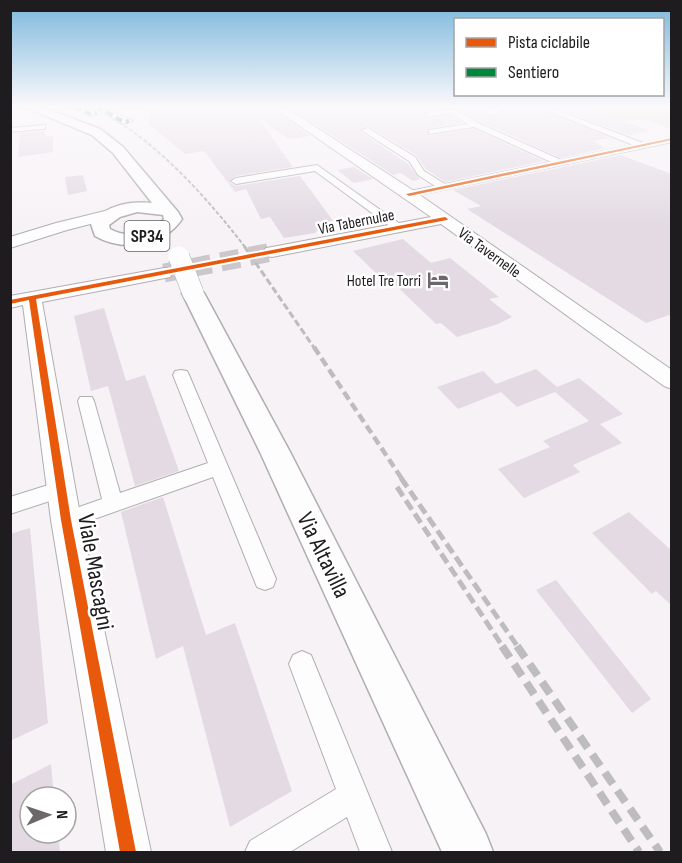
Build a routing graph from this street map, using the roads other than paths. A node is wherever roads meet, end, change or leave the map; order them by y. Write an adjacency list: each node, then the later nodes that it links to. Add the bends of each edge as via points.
1 (113, 146): 8 (main road, SP34)
2 (337, 146): 10 (street, Via Tavernelle)
3 (391, 146): 9 (street)
4 (523, 146): 6 (street)
5 (636, 146): 6 (street)
6 (561, 163): 9 (street)
7 (236, 181): 14 (street, via 317,168)
8 (144, 183): 11 (main road, SP34, via 137,195); 12 (main road, SP34)
9 (445, 188): 10 (street)
10 (409, 194): 13 (street, Via Tavernelle)
11 (113, 214): 12 (main road, SP34, via 143,207); 15 (street); 16 (main road, SP34, via 103,219 99,228)
12 (170, 215): 17 (main road, SP34, via 164,230); 20 (main road, Via Altavilla / SP34)
13 (445, 219): 14 (street, Via Tabernulae); 24 (street, Via Tavernelle)
14 (399, 228): 19 (street, Via Tabernulae)
15 (41, 233): 16 (street); 18 (street)
16 (105, 235): 17 (main road, SP34)
17 (137, 238): 20 (main road, SP34)
18 (10, 243)
19 (272, 252)
20 (179, 257): 37 (main road, Via Altavilla / SP34, bridge)
21 (164, 273): 22 (street)
22 (15, 301): 27 (street, Viale Mascagni)
23 (181, 375): 26 (street)
24 (672, 381)
25 (86, 400): 28 (street)
26 (219, 467): 28 (street); 31 (street)
27 (62, 489): 29 (street); 30 (street, Viale Mascagni)
28 (113, 504): 30 (street)
29 (10, 506)
30 (66, 520): 34 (street, Viale Mascagni)
31 (266, 579)
32 (302, 664): 33 (street)
33 (354, 795): 35 (street); 36 (street)
34 (128, 852)
35 (261, 852)
36 (376, 852)
37 (468, 852)

